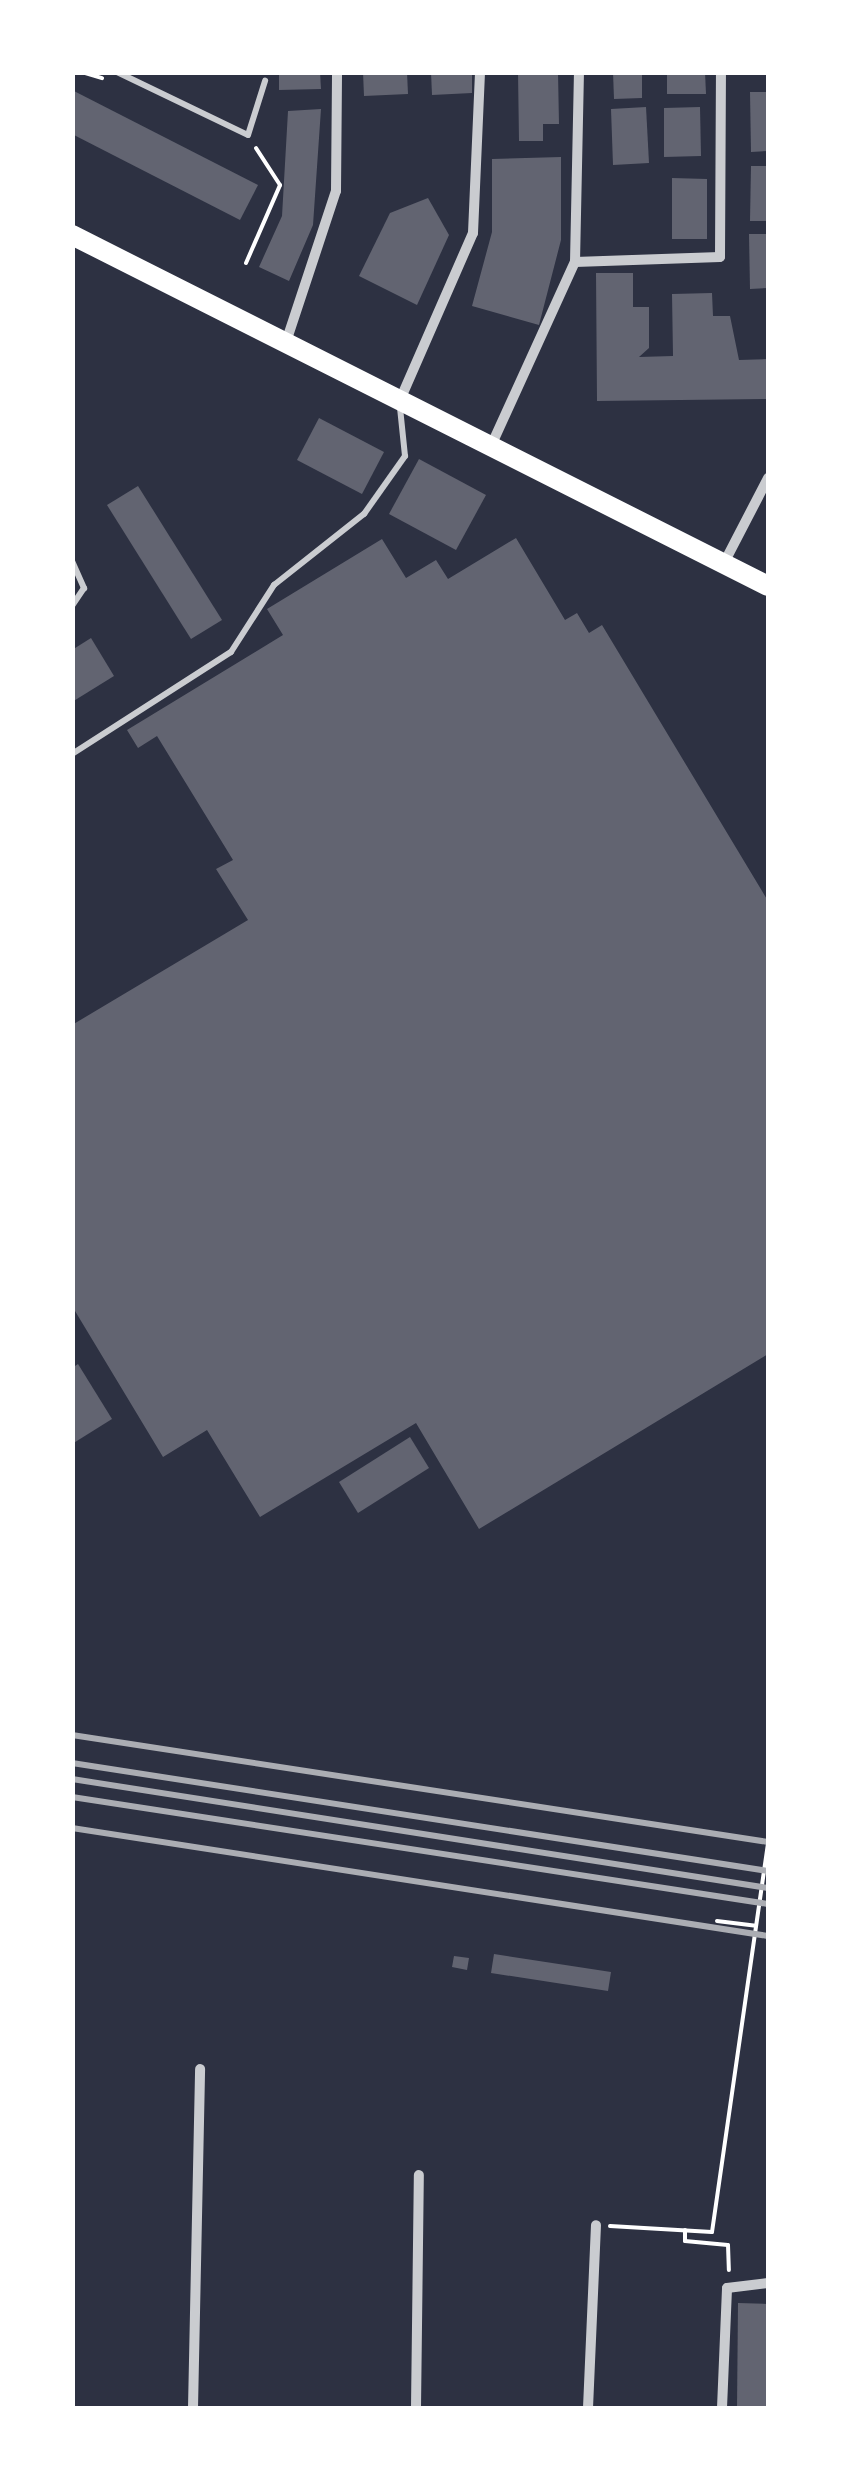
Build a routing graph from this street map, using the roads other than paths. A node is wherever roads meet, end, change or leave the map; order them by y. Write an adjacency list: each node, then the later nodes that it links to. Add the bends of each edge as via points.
1 (338, 72): 9 (street, via 336,191)
2 (480, 72): 10 (street, via 473,233)
3 (579, 72): 8 (street)
4 (722, 72): 8 (street, via 720,257)
5 (117, 74): 6 (lane, via 248,135)
6 (266, 81)
7 (72, 235): 9 (main road)
8 (575, 262): 11 (street)
9 (286, 343): 10 (main road)
10 (400, 400): 11 (main road); 17 (lane, via 405,456 364,514 274,584 231,652)
11 (490, 447): 14 (main road)
12 (768, 478): 14 (street)
13 (72, 561): 16 (lane, via 84,588)
14 (724, 564): 15 (main road)
15 (768, 586)
16 (72, 606)
17 (72, 754)
18 (200, 2069): 22 (street)
19 (419, 2175): 23 (street)
20 (596, 2226): 24 (street)
21 (768, 2283): 25 (street, via 729,2284)
22 (193, 2408)
23 (416, 2408)
24 (588, 2408)
25 (722, 2408)

